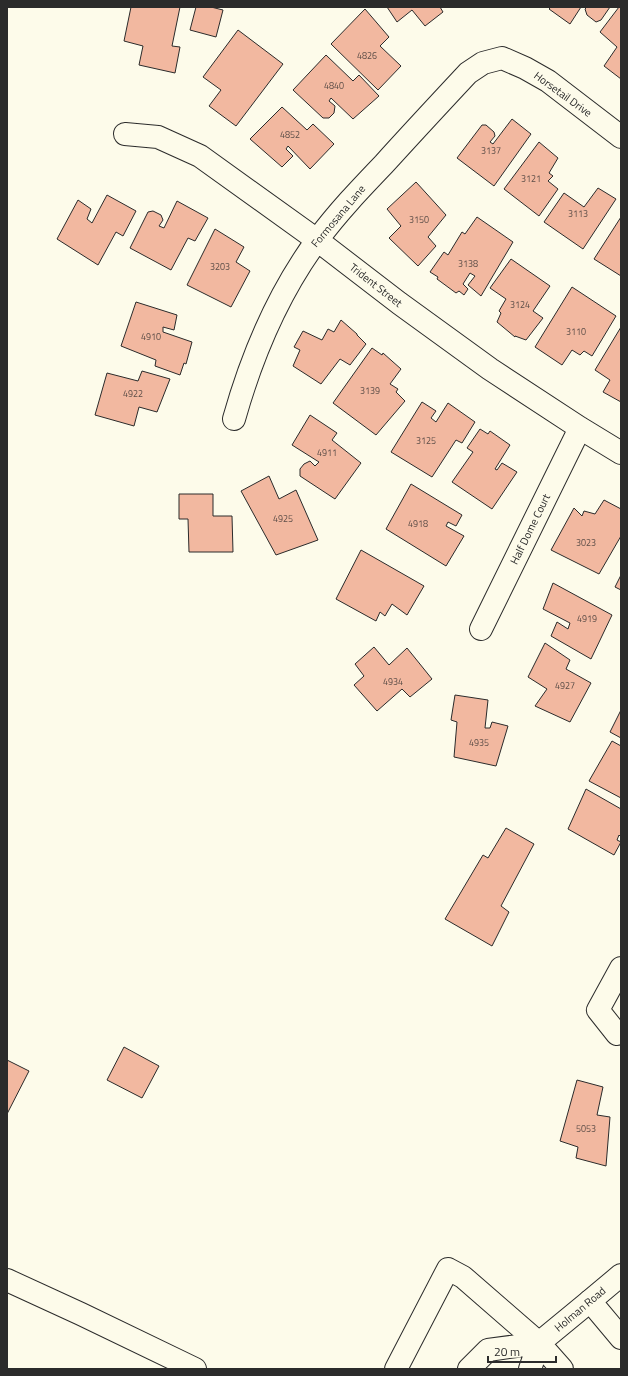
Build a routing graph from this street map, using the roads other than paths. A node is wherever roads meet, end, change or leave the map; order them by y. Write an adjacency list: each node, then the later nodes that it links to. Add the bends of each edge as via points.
1 (502, 58): 3 (street, Horsetail Drive, via 548,81); 4 (street, Formosana Lane, via 483,63 468,73 339,211)
2 (125, 134): 4 (street, Trident Street, via 158,136 200,156)
3 (621, 137)
4 (317, 240): 5 (street, Formosana Lane, via 286,289 262,336); 6 (street, Trident Street, via 490,369)
5 (234, 419)
6 (580, 428): 7 (street, Trident Street); 8 (street, Half Dome Court)
7 (621, 452)
8 (481, 629)
9 (621, 968): 10 (street, via 598,1010)
10 (617, 1034)
11 (621, 1275): 13 (street, Holman Road)
12 (7, 1280): 16 (street)
13 (590, 1301): 14 (street); 15 (street, Holman Road)
14 (621, 1338)
15 (539, 1343): 17 (street, via 463,1277 448,1269); 18 (street, via 488,1350); 19 (street); 20 (street)
16 (195, 1369)
17 (396, 1369)
18 (469, 1369)
19 (530, 1369)
20 (562, 1369)

